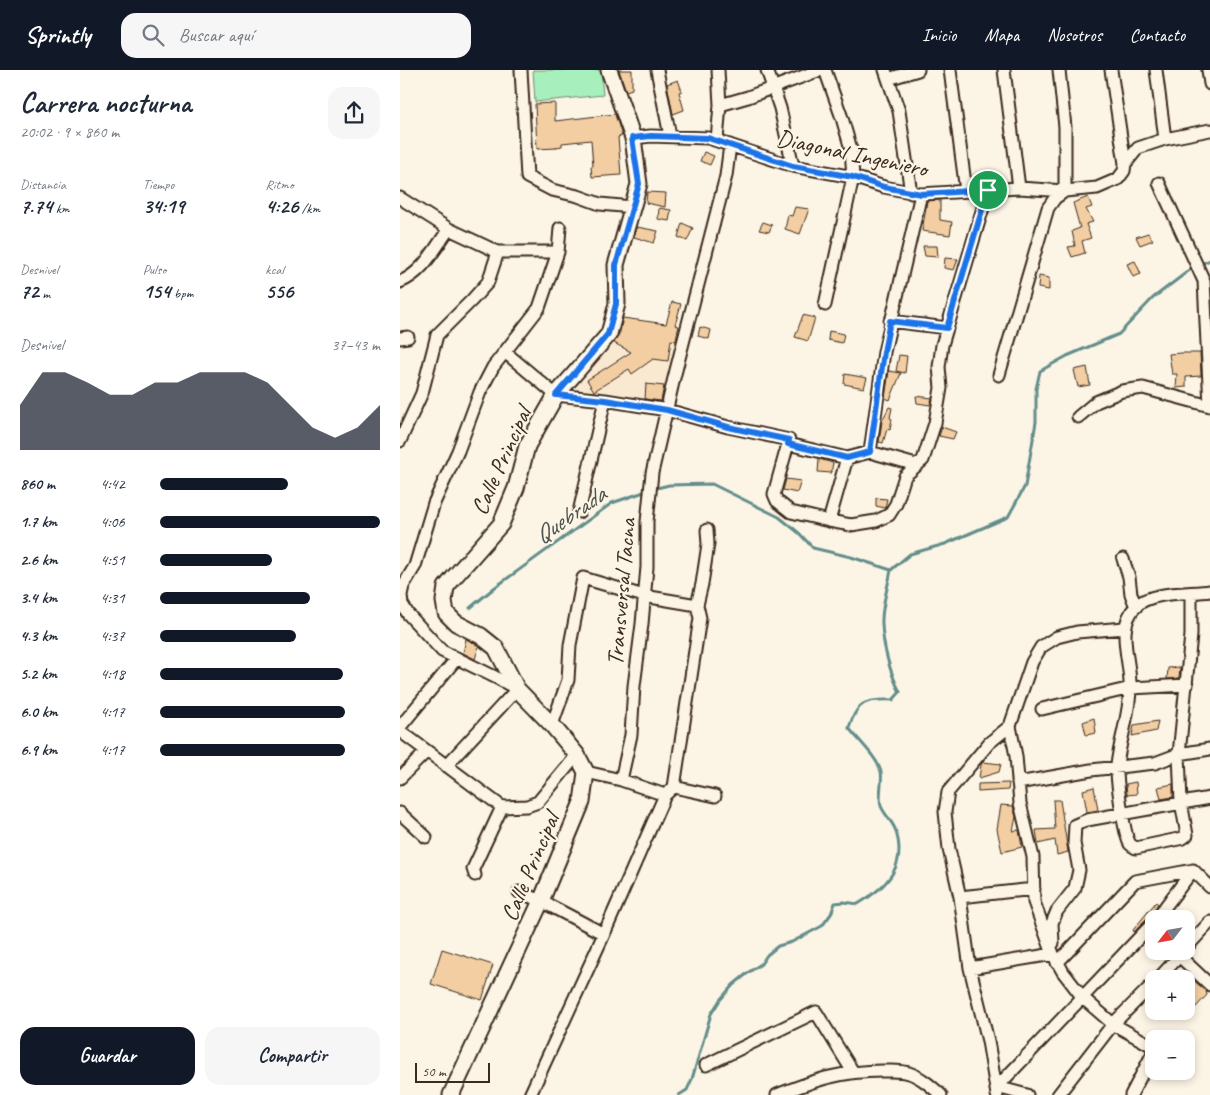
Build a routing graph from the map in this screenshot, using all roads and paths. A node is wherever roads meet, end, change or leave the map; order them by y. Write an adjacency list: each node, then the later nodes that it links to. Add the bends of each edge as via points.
1 (521, 70): 35 (street, via 527,177 552,190 600,204)
2 (609, 70): 21 (street, Calle Principal)
3 (657, 70): 20 (street)
4 (718, 70): 18 (street)
5 (767, 70): 17 (street)
6 (820, 70): 17 (street)
7 (825, 70): 27 (street, via 851,149)
8 (918, 70): 15 (street)
9 (950, 70): 31 (street)
10 (1004, 70): 29 (street)
11 (1059, 70): 32 (street, via 1065,127)
12 (1111, 70): 25 (street)
13 (1156, 70): 22 (street)
14 (1208, 70): 16 (street)
15 (887, 74): 33 (street)
16 (1210, 84)
17 (774, 87): 18 (street); 26 (street)
18 (720, 105): 23 (street)
19 (1210, 130): 22 (street, Diagonal Ingeniero)
20 (670, 136): 21 (street, Diagonal Ingeniero); 23 (street, Diagonal Ingeniero)
21 (632, 138): 35 (street, Calle Principal, via 639,184)
22 (1165, 139): 25 (street, Diagonal Ingeniero, via 1138,148)
23 (718, 140): 24 (street, Diagonal Ingeniero)
24 (730, 145): 26 (street, Diagonal Ingeniero); 49 (street, Transversal Tacna, via 726,176)
25 (1125, 164): 32 (street, Diagonal Ingeniero, via 1124,171 1111,182 1097,188)
26 (793, 166): 27 (street, Diagonal Ingeniero)
27 (853, 177): 33 (street, Diagonal Ingeniero); 41 (street)
28 (1160, 182): 48 (street, via 1204,281)
29 (1019, 188): 30 (street, Diagonal Ingeniero); 32 (street, Diagonal Ingeniero)
30 (988, 190): 31 (street, Diagonal Ingeniero); 43 (street)
31 (966, 191): 33 (street, Diagonal Ingeniero)
32 (1065, 191): 45 (street, via 1048,208)
33 (916, 193): 42 (street)
34 (400, 198): 36 (street)
35 (632, 207): 46 (street, Calle Principal, via 616,265 616,304 608,334)
36 (449, 228): 38 (street); 40 (street, via 420,270)
37 (560, 228): 39 (street)
38 (498, 252): 39 (street); 51 (street, via 488,282 437,335 424,385)
39 (558, 252): 44 (street, via 539,308)
40 (400, 282)
41 (825, 306)
42 (890, 321): 43 (street); 53 (street)
43 (947, 328): 55 (street, via 939,366 941,388 935,423 923,460)
44 (506, 353): 46 (street); 66 (street, via 480,392 434,503 415,566 401,595 408,614 442,651)
45 (999, 375)
46 (556, 395): 47 (street); 69 (street, Calle Principal, via 527,446 516,488 501,524 446,587 444,601 446,613 456,623 496,648)
47 (605, 400): 49 (street); 56 (street)
48 (1210, 406): 50 (street, via 1143,388 1122,391 1096,402)
49 (667, 410): 52 (street); 62 (street, Transversal Tacna, via 652,473)
50 (1078, 417)
51 (400, 441)
52 (789, 442): 54 (street); 57 (street, via 774,494 777,501 791,512)
53 (870, 452): 54 (street); 55 (street)
54 (847, 458): 57 (street)
55 (916, 465): 57 (street, via 905,476 889,515 876,521 851,524)
56 (579, 512)
57 (828, 521)
58 (707, 530): 63 (street)
59 (1123, 559): 64 (street)
60 (1210, 591): 61 (street)
61 (1191, 594): 64 (street, via 1160,595); 67 (street)
62 (644, 596): 63 (street); 71 (street, via 583,578 570,645 568,680); 83 (street, Transversal Tacna, via 631,735)
63 (697, 605): 85 (street, via 700,618)
64 (1136, 606): 65 (street)
65 (1124, 628): 68 (street); 72 (street, via 1057,636 1042,647 1032,662)
66 (458, 658): 69 (street); 73 (street)
67 (1187, 685): 68 (street); 77 (street)
68 (1131, 688): 70 (street); 80 (street)
69 (516, 690): 71 (street, Calle Principal); 79 (street)
70 (1042, 709)
71 (552, 726): 78 (street, Calle Principal)
72 (1010, 726): 84 (street); 99 (street, via 989,742 948,792 944,812)
73 (400, 727)
74 (400, 731): 76 (street)
75 (1210, 749): 77 (street)
76 (426, 752): 79 (street); 82 (street)
77 (1179, 754): 80 (street, via 1154,763); 89 (street)
78 (576, 755): 81 (street, Calle Principal); 90 (street, via 538,802)
79 (446, 766): 90 (street)
80 (1117, 766): 84 (street); 92 (street)
81 (586, 772): 83 (street); 100 (street, Calle Principal, via 582,802)
82 (400, 778)
83 (621, 780): 86 (street)
84 (1018, 783): 97 (street, via 1033,857)
85 (674, 786): 86 (street); 87 (street)
86 (664, 795): 104 (street)
87 (715, 796)
88 (1210, 798): 89 (street)
89 (1181, 802): 92 (street); 92 (street, via 1187,835 1136,848 1130,844)
90 (502, 808): 95 (street, via 473,869)
91 (400, 813): 93 (street)
92 (1122, 814): 106 (street, via 1075,825 1074,843 1079,870 1075,888 1052,923)
93 (426, 837)
94 (1193, 870): 96 (street); 101 (street); 106 (street, via 1135,881)
95 (475, 875)
96 (1210, 887)
97 (1034, 890): 99 (street); 106 (street, via 1034,902)
98 (519, 892): 100 (street)
99 (960, 897): 109 (street)
100 (541, 901): 104 (street); 120 (street, Calle Principal)
101 (1164, 910)
102 (1210, 922): 105 (street)
103 (1145, 933): 113 (street)
104 (604, 934): 121 (street)
105 (1195, 938)
106 (1055, 959): 109 (street); 113 (street)
107 (1174, 960): 110 (street)
108 (1188, 960): 111 (street)
109 (970, 968): 119 (street)
110 (1166, 970)
111 (1210, 985)
112 (1145, 992): 114 (street)
113 (1083, 998): 114 (street); 119 (street)
114 (1113, 1024): 115 (street); 125 (street)
115 (1145, 1042)
116 (706, 1065): 118 (street, via 816,1012)
117 (1145, 1068): 126 (street)
118 (853, 1072): 122 (street, via 812,1081); 123 (street, via 909,1073 927,1082)
119 (997, 1091): 124 (street)
120 (451, 1095)
121 (530, 1095)
122 (777, 1095)
123 (941, 1095)
124 (1027, 1095)
125 (1058, 1095)
126 (1131, 1095)

